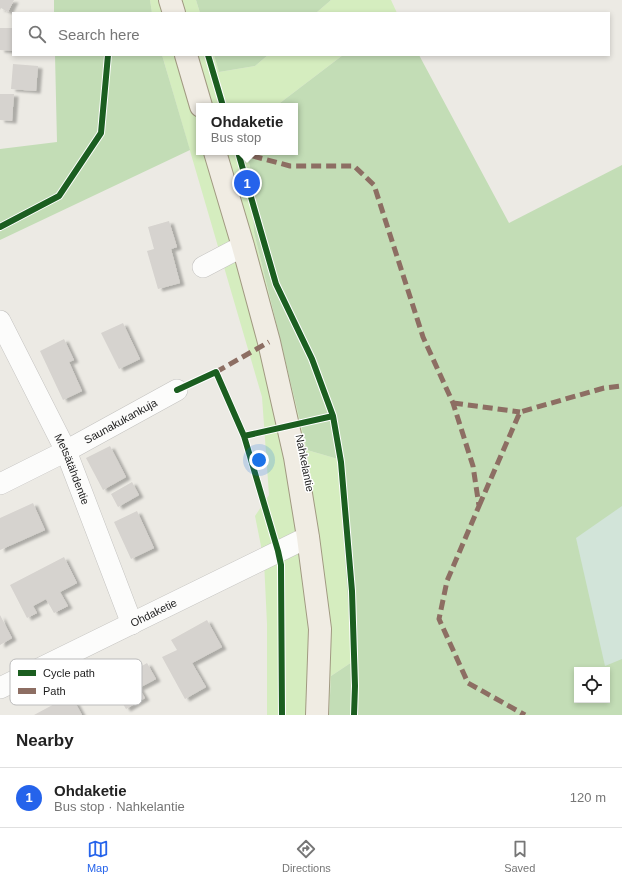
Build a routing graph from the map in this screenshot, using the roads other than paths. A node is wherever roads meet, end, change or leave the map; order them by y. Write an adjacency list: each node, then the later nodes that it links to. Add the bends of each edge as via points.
1 (170, 0): 2 (main road)
2 (174, 12)
3 (186, 56): 4 (main road)
4 (200, 103)
5 (216, 155): 6 (main road, Nahkelantie)
6 (243, 246): 7 (street); 12 (main road, Nahkelantie, via 269,342 295,457)
7 (203, 267)
8 (0, 321): 10 (street, Metsätähdentie)
9 (177, 390): 10 (street, Saunakukankuja)
10 (66, 451): 11 (street, Saunakukankuja); 13 (street, Metsätähdentie)
11 (0, 484)
12 (308, 537): 13 (street, Ohdaketie); 17 (main road, Nahkelantie, via 320,629)
13 (132, 624): 14 (street, Ohdaketie)
14 (60, 659)
15 (10, 683): 16 (street, Ohdaketie)
16 (0, 688)
17 (317, 715)

